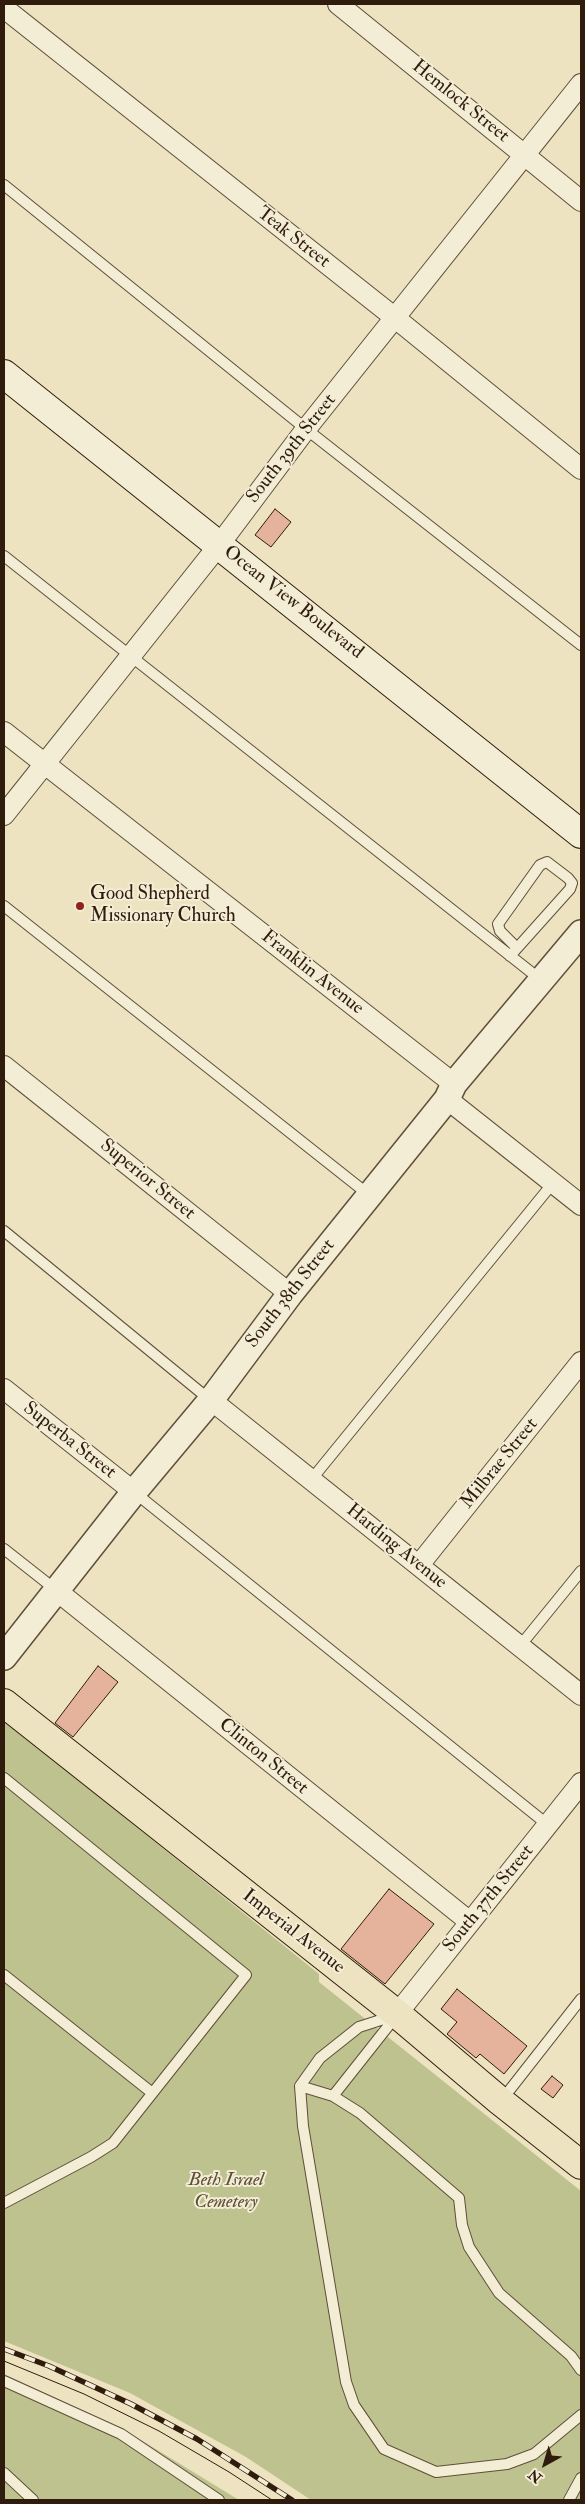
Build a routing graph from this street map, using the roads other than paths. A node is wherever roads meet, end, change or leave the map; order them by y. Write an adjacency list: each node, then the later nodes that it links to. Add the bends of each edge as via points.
1 (338, 4): 4 (street, Hemlock Street)
2 (4, 8): 7 (street, Teak Street)
3 (581, 84): 4 (street, South 39th Street)
4 (526, 155): 6 (street, Hemlock Street); 7 (street, South 39th Street)
5 (4, 185): 9 (lane)
6 (581, 201)
7 (394, 318): 9 (street, South 39th Street); 10 (street, Teak Street)
8 (4, 374): 11 (main road, Ocean View Boulevard)
9 (306, 428): 11 (street, South 39th Street); 13 (lane)
10 (581, 469)
11 (219, 545): 14 (street, South 39th Street); 18 (main road, Ocean View Boulevard)
12 (4, 556): 14 (lane)
13 (581, 645)
14 (130, 657): 16 (street, South 39th Street); 21 (lane)
15 (4, 732): 16 (street, Franklin Avenue)
16 (45, 764): 17 (street, South 39th Street); 24 (street, Franklin Avenue)
17 (4, 815)
18 (581, 834)
19 (4, 906): 26 (lane)
20 (581, 933): 22 (street, South 38th Street)
21 (514, 952): 21 (lane, via 570,889 572,883 547,862 540,865 498,924); 22 (lane)
22 (541, 980): 24 (street, South 38th Street)
23 (4, 1066): 29 (street, Superior Street)
24 (451, 1092): 25 (street, Franklin Avenue); 26 (street, South 38th Street)
25 (553, 1183): 27 (street, Franklin Avenue); 33 (lane)
26 (369, 1195): 29 (street, South 38th Street)
27 (581, 1205)
28 (4, 1231): 32 (lane)
29 (290, 1294): 32 (street, South 38th Street)
30 (581, 1362): 36 (street, Milbrae Street)
31 (4, 1390): 34 (street, Superba Street)
32 (211, 1400): 33 (street, Harding Avenue); 34 (street, South 38th Street)
33 (311, 1480): 36 (street, Harding Avenue)
34 (134, 1492): 38 (street, South 38th Street); 45 (lane)
35 (4, 1549): 38 (lane)
36 (419, 1565): 39 (street, Harding Avenue)
37 (581, 1570): 39 (lane)
38 (56, 1591): 40 (street, South 38th Street); 46 (street, Clinton Street)
39 (520, 1646): 41 (street, Harding Avenue)
40 (4, 1657)
41 (581, 1695)
42 (4, 1702): 49 (main road, Imperial Avenue)
43 (4, 1778): 51 (lane, via 246,1975)
44 (581, 1783): 45 (street, South 37th Street)
45 (548, 1824): 46 (street, South 37th Street)
46 (470, 1922): 49 (street, South 37th Street)
47 (4, 1975): 51 (lane)
48 (581, 2000): 53 (lane)
49 (397, 2014): 50 (lane, via 359,2027 320,2058); 52 (lane); 53 (main road, Imperial Avenue)
50 (300, 2086): 52 (lane); 58 (lane, via 303,2126 346,2382 354,2406 384,2449 436,2472 507,2464 534,2454)
51 (151, 2092): 55 (lane, via 113,2142)
52 (333, 2096): 56 (lane, via 360,2113 459,2198 469,2247 499,2293 570,2356)
53 (500, 2101): 54 (main road, Imperial Avenue)
54 (581, 2165)
55 (4, 2203)
56 (581, 2370)
57 (4, 2381): 62 (lane, via 121,2434)
58 (581, 2415)
59 (4, 2473): 61 (lane)
60 (581, 2478): 63 (lane)
61 (33, 2500)
62 (219, 2500)
63 (569, 2500)

